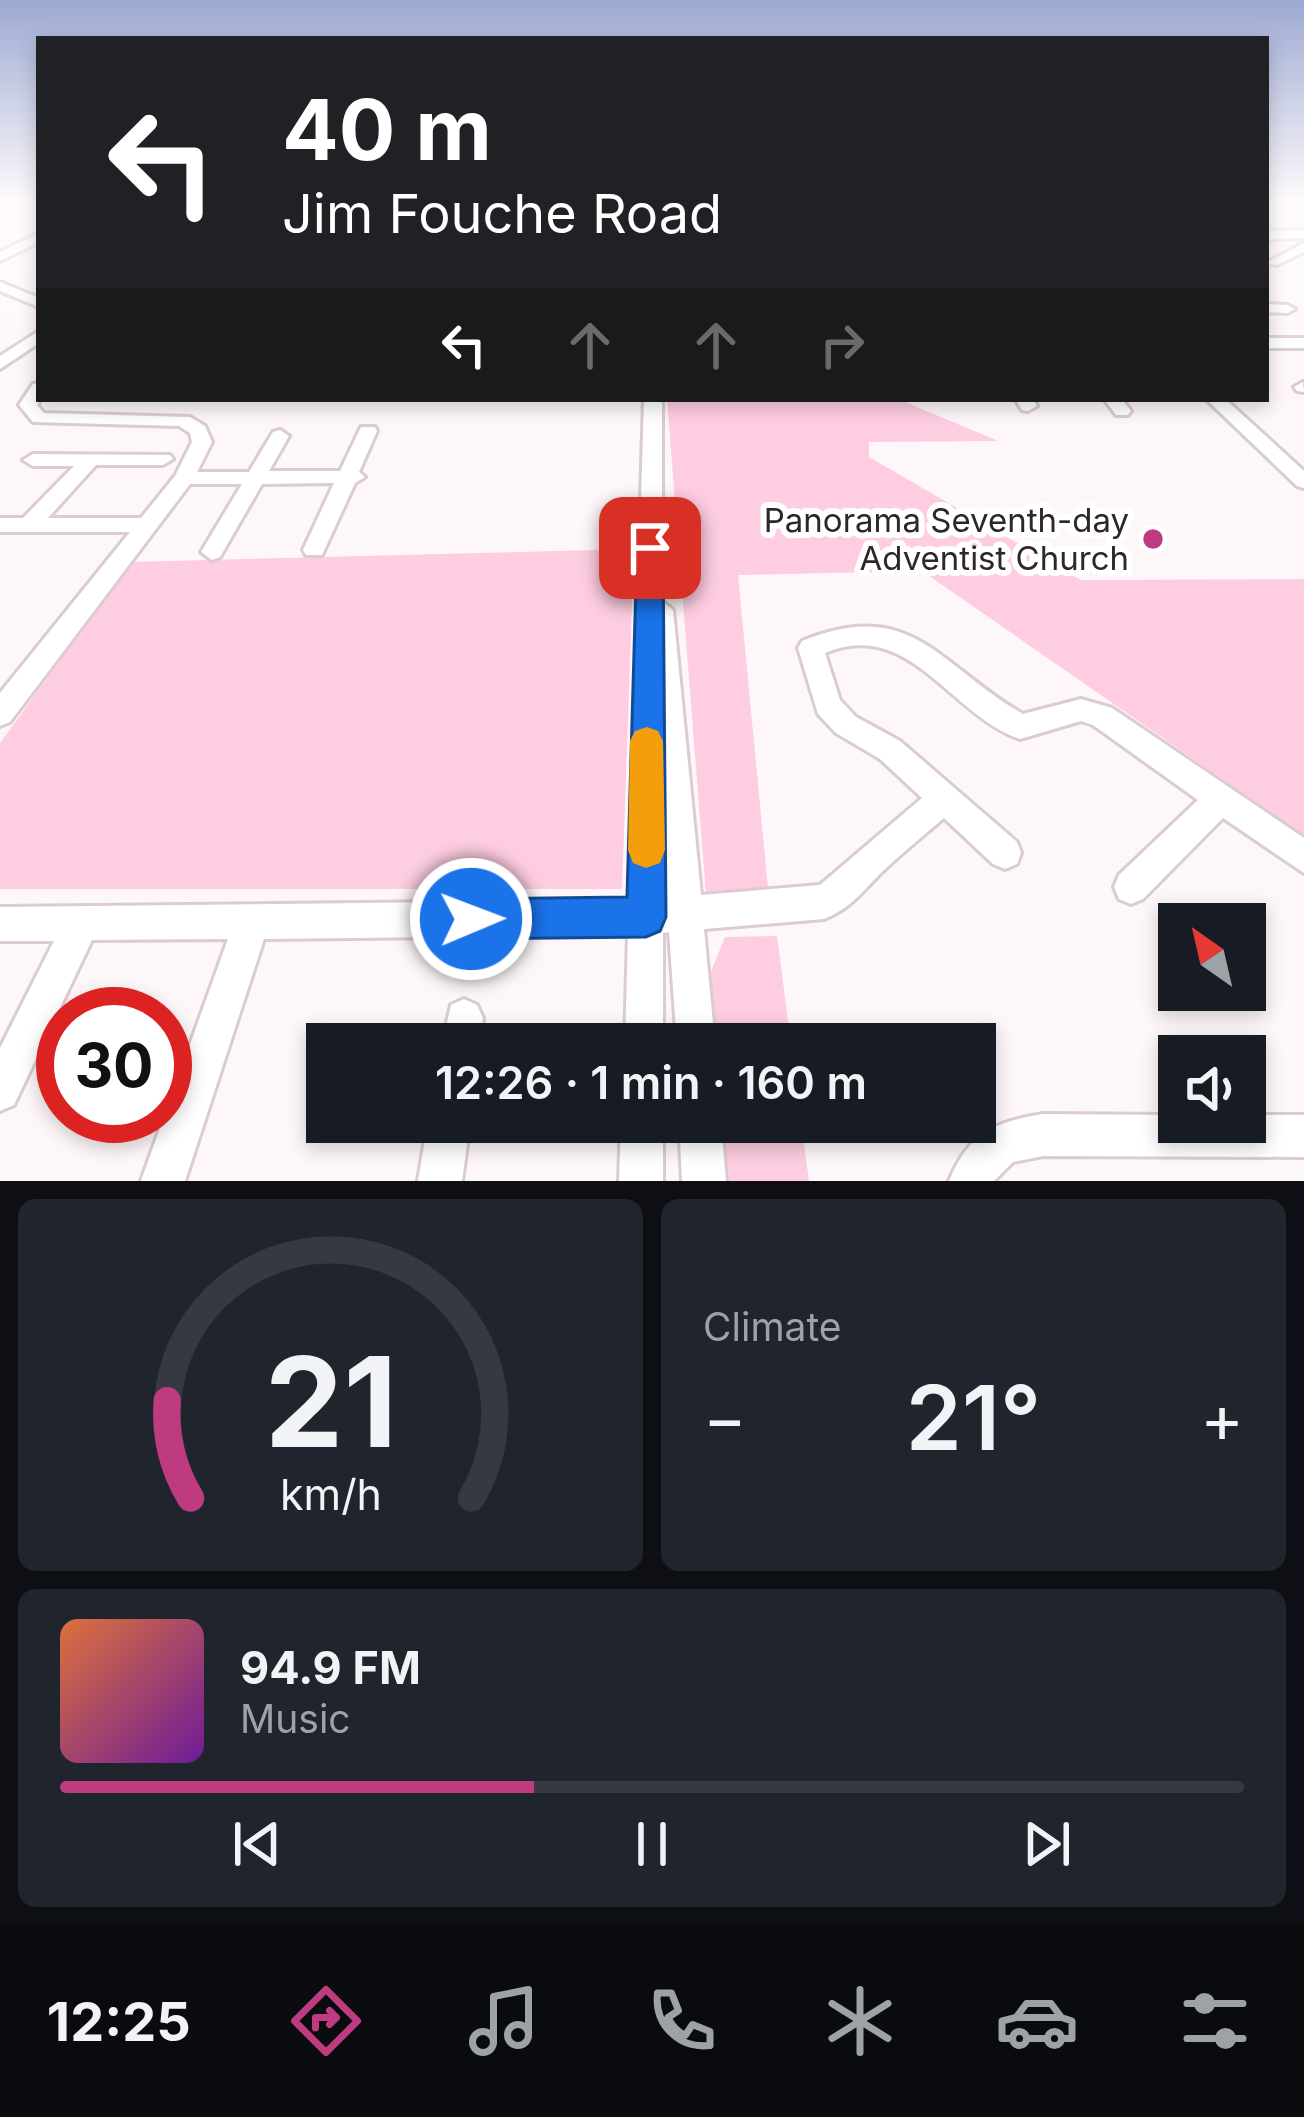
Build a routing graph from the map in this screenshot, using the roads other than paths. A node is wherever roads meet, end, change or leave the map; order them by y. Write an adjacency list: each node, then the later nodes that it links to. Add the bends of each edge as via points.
1 (1280, 258): 2 (street)
2 (1272, 262)
3 (0, 286): 5 (street)
4 (36, 289): 5 (street)
5 (20, 295): 6 (street)
6 (36, 302)
7 (1269, 308): 8 (street)
8 (1288, 309)
9 (36, 338): 12 (street)
10 (1269, 343): 11 (street)
11 (1304, 343)
12 (3, 359)
13 (36, 393): 17 (street, via 28,405 39,418)
14 (185, 402): 17 (street)
15 (652, 402): 27 (street)
16 (1218, 402): 23 (street)
17 (170, 420): 25 (street, via 202,436)
18 (368, 431): 24 (street)
19 (280, 436): 26 (street)
20 (163, 459): 22 (street)
21 (33, 460): 22 (street)
22 (90, 460): 29 (street)
23 (1299, 472)
24 (352, 477): 26 (street); 31 (street)
25 (184, 478): 26 (street); 30 (street)
26 (255, 478): 32 (street)
27 (652, 500): 39 (street); 40 (street)
28 (0, 524): 29 (street)
29 (29, 525): 30 (street)
30 (148, 525): 33 (street)
31 (314, 550)
32 (212, 552)
33 (0, 714)
34 (945, 798): 35 (street, via 828,706 811,648 853,635 903,640 1006,720 1035,727 1081,710 1102,716); 36 (street); 39 (street, via 835,898)
35 (1221, 799): 37 (street); 38 (street)
36 (1005, 854)
37 (1304, 857)
38 (1132, 887)
39 (689, 914): 40 (street); 45 (street)
40 (646, 917): 41 (street); 44 (street)
41 (252, 922): 42 (street); 51 (street)
42 (82, 923): 43 (street); 46 (street)
43 (0, 924)
44 (644, 1023)
45 (695, 1023)
46 (0, 1091)
47 (1304, 1136): 55 (street, via 1023,1138 1003,1141 979,1161)
48 (446, 1143): 52 (street)
49 (642, 1143): 53 (street)
50 (701, 1143): 54 (street)
51 (163, 1181)
52 (440, 1181)
53 (641, 1181)
54 (704, 1181)
55 (971, 1181)

